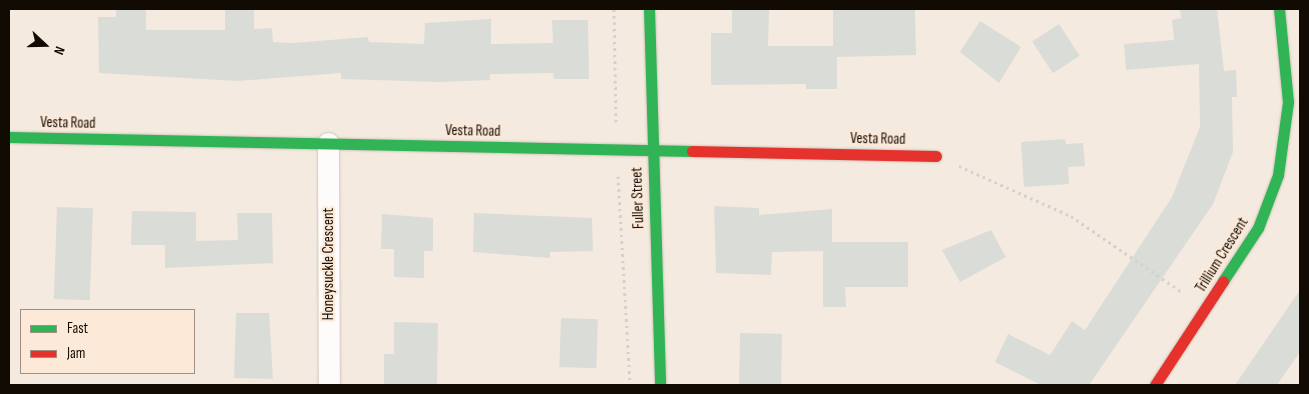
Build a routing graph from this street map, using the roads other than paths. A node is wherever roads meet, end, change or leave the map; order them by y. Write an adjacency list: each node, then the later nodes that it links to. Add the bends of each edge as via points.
1 (649, 9): 5 (street, Fuller Street)
2 (1279, 9): 9 (street, Trillium Crescent, via 1288,102 1278,175 1258,228)
3 (9, 137): 4 (street, Vesta Road)
4 (328, 143): 5 (street, Vesta Road); 7 (street, Honeysuckle Crescent)
5 (652, 150): 6 (street, Vesta Road); 8 (street, Fuller Street)
6 (936, 156)
7 (329, 385)
8 (660, 385)
9 (1155, 385)

